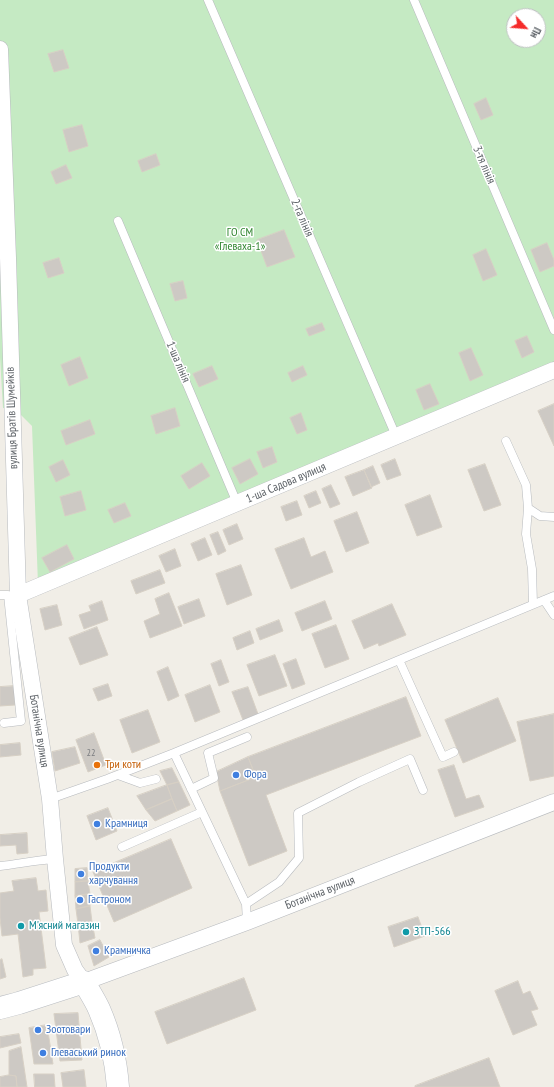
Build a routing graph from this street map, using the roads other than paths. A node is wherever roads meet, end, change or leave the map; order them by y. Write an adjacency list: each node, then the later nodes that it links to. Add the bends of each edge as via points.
1 (208, 0): 7 (lane, 2-га лінія)
2 (414, 0): 5 (lane, 3-тя лінія)
3 (0, 49): 15 (street, вулиця Братів Шумейків, via 8,258)
4 (118, 221): 9 (lane, 1-ша лінія)
5 (554, 330)
6 (554, 370): 7 (street, 1-ша Садова вулиця)
7 (396, 436): 9 (street, 1-ша Садова вулиця)
8 (506, 441): 10 (lane, via 526,485)
9 (237, 503): 15 (street, 1-ша Садова вулиця)
10 (528, 508): 11 (lane, via 540,516); 16 (lane, via 526,534 532,569)
11 (554, 517)
12 (0, 595): 15 (lane, via 8,595)
13 (554, 596): 14 (lane)
14 (544, 600): 16 (lane); 17 (lane)
15 (15, 602): 18 (street, Ботанічна вулиця)
16 (533, 604): 19 (lane)
17 (554, 615)
18 (20, 652): 20 (street, Ботанічна вулиця); 21 (lane)
19 (398, 660): 23 (lane); 26 (lane, via 443,757)
20 (37, 718): 21 (lane); 32 (street, Ботанічна вулиця)
21 (21, 720): 22 (lane)
22 (4, 723)
23 (223, 733): 25 (lane); 27 (lane)
24 (247, 737): 25 (lane)
25 (229, 744): 30 (lane, via 208,753 214,778)
26 (454, 752)
27 (174, 753): 28 (lane); 30 (lane)
28 (118, 775): 29 (lane, via 140,783); 32 (lane)
29 (156, 779)
30 (191, 789): 34 (lane)
31 (424, 790): 38 (lane, via 410,759 298,813 299,858 280,882)
32 (50, 799): 36 (street, Ботанічна вулиця)
33 (554, 802): 39 (street, Ботанічна вулиця)
34 (202, 812): 35 (lane); 38 (lane)
35 (122, 847)
36 (55, 859): 37 (lane); 40 (street, Ботанічна вулиця, via 64,944 75,970)
37 (0, 866)
38 (246, 904): 39 (lane)
39 (247, 922): 40 (street, Ботанічна вулиця)
40 (84, 982): 41 (street); 42 (street, Ботанічна вулиця, via 99,1008 107,1030 116,1066)
41 (0, 1008)
42 (118, 1087)

